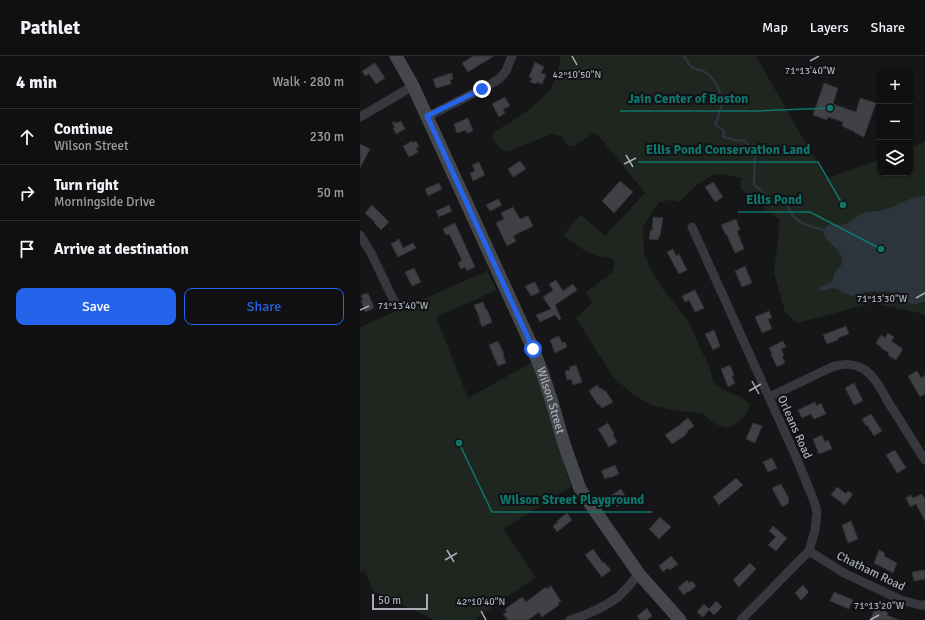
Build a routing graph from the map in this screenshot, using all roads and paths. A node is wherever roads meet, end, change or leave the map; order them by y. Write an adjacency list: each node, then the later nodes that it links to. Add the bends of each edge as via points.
1 (396, 56): 3 (street, Wilson Street)
2 (512, 56): 4 (street, via 506,71 499,79)
3 (413, 86): 4 (street, Wilson Street); 5 (street)
4 (427, 116): 12 (street, Wilson Street, via 530,342 580,489)
5 (360, 117)
6 (692, 227): 9 (street, Orleans Road)
7 (360, 235): 8 (street)
8 (396, 305)
9 (769, 397): 10 (street, via 842,364 863,369 876,382); 11 (street, Orleans Road, via 817,512)
10 (925, 460)
11 (809, 551): 13 (street, Chatham Road, via 844,573 901,600); 16 (street, Orleans Road)
12 (639, 574): 14 (street, via 618,597 602,608); 15 (street, Wilson Street)
13 (925, 605)
14 (570, 620)
15 (680, 620)
16 (740, 620)

